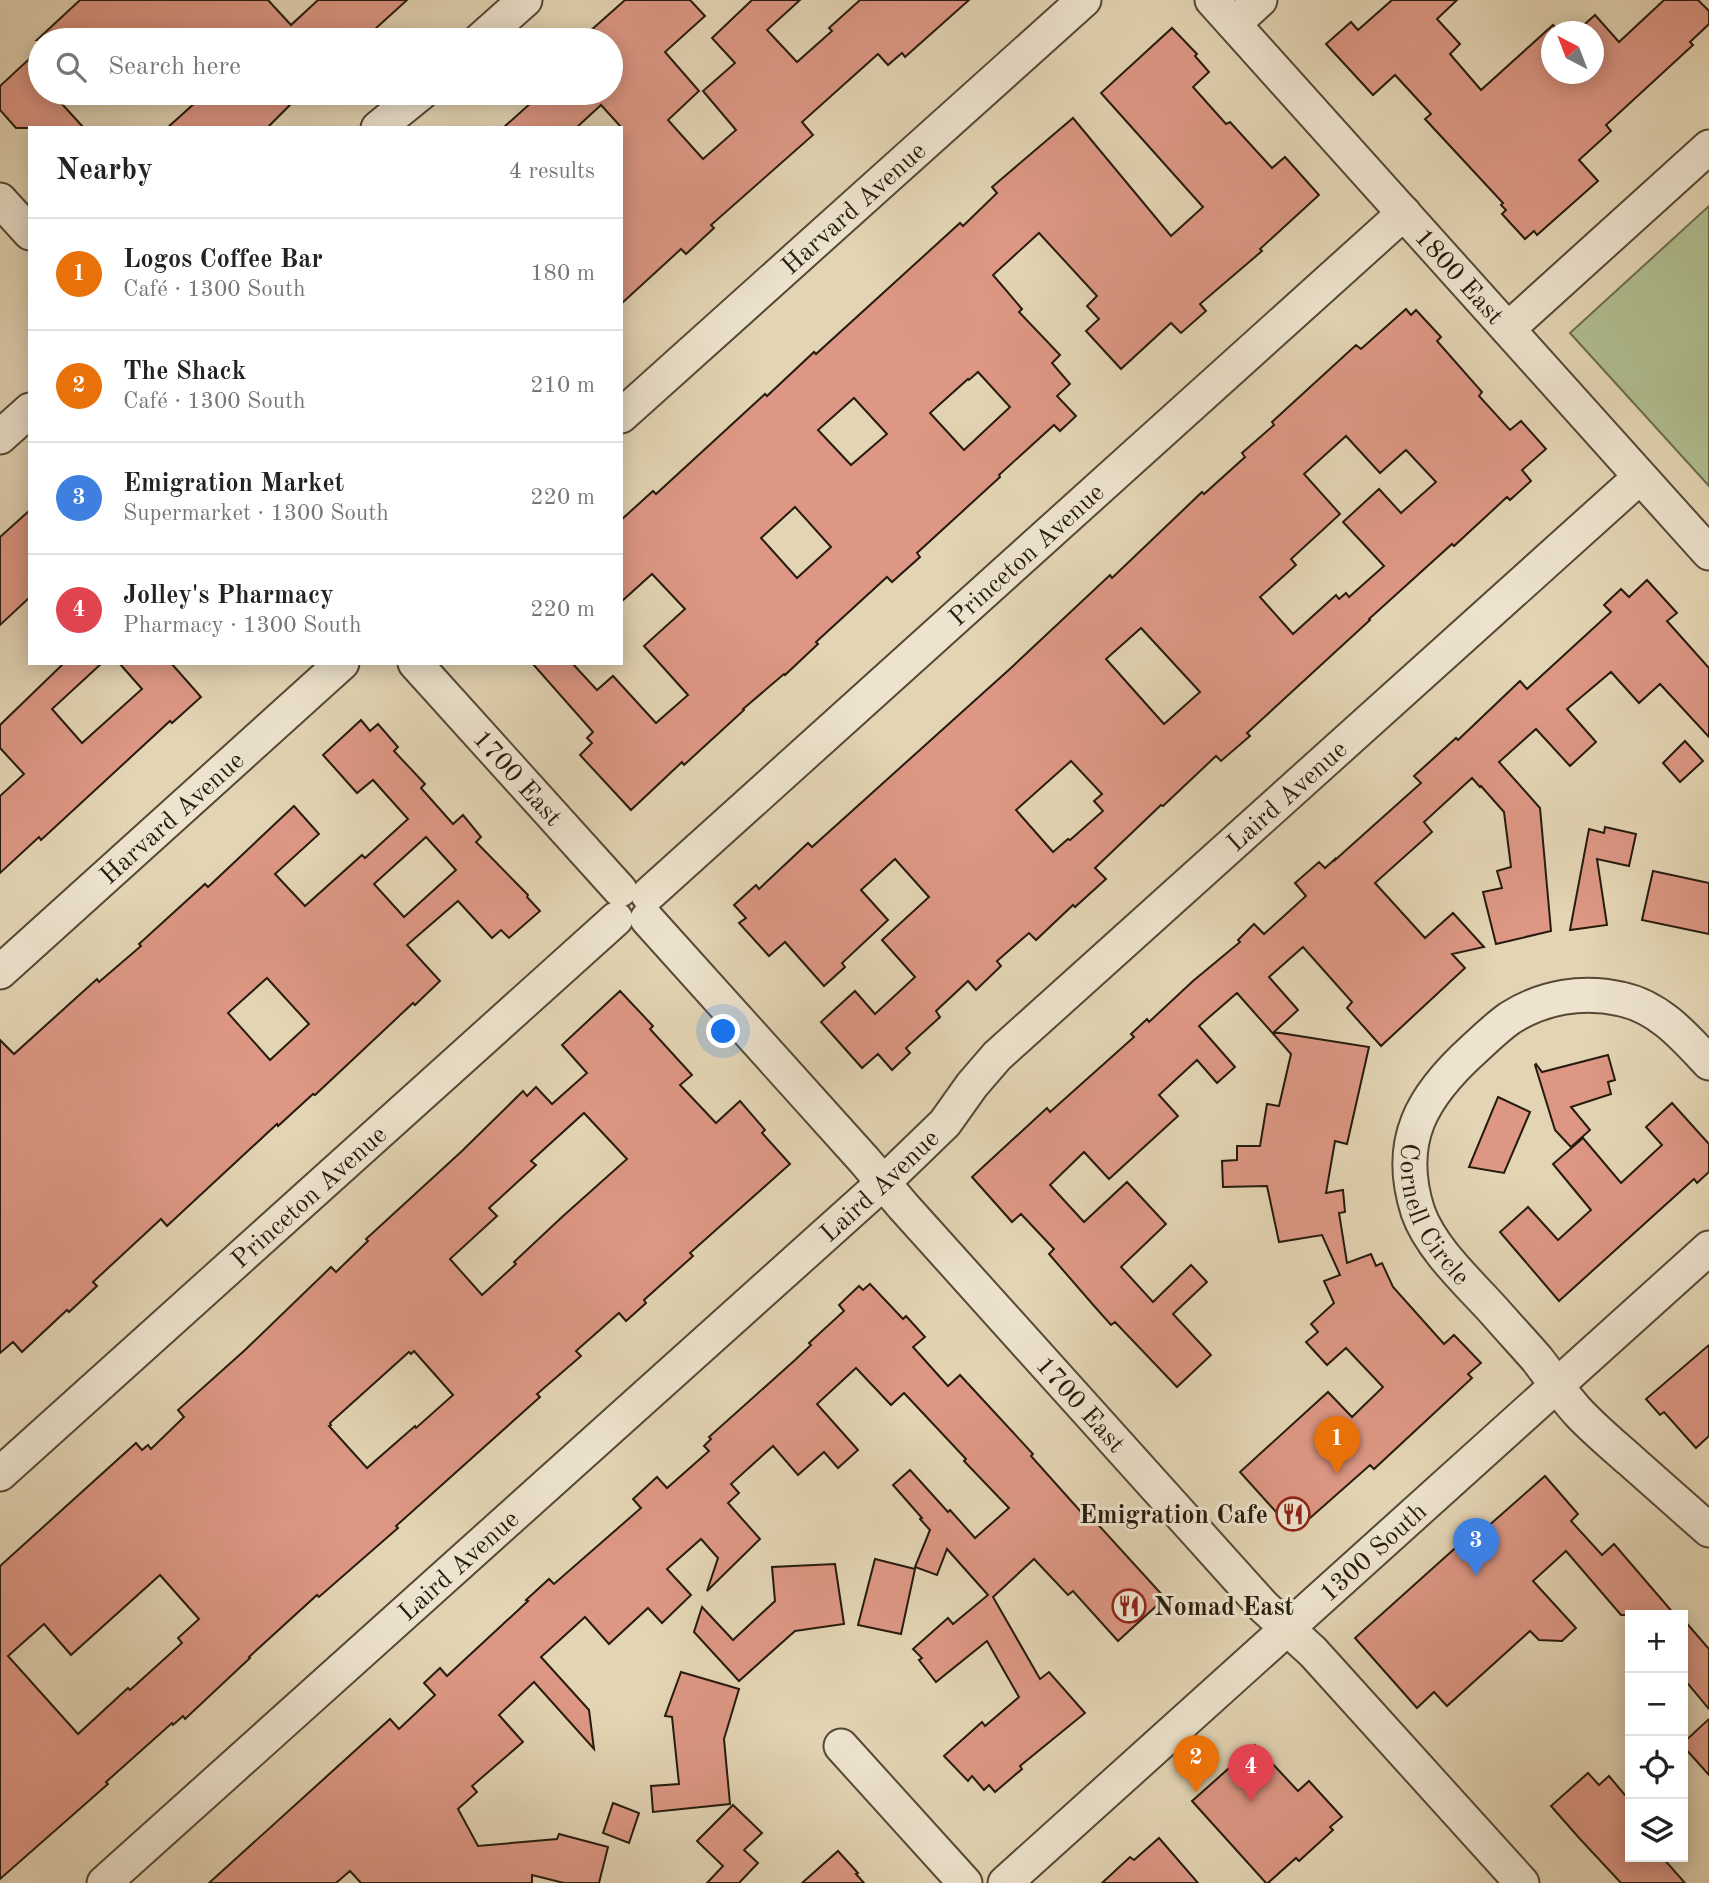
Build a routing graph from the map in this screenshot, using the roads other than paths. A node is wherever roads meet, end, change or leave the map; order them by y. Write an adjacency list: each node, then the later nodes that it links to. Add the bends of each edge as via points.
1 (525, 0): 6 (street)
2 (1084, 0): 15 (street, Harvard Avenue)
3 (1212, 0): 5 (street, 1800 East)
4 (1261, 0): 5 (street)
5 (1234, 24): 11 (street, 1800 East)
6 (494, 28)
7 (406, 105): 8 (street)
8 (380, 126)
9 (1709, 148): 13 (street)
10 (0, 200): 12 (street)
11 (1404, 213): 13 (street, 1800 East); 21 (street, Princeton Avenue)
12 (28, 231)
13 (1508, 329): 17 (street, 1800 East)
14 (28, 412): 16 (street)
15 (623, 414)
16 (0, 437)
17 (1640, 477): 18 (street, 1800 East); 24 (street, Laird Avenue, via 997,1056 946,1122)
18 (1709, 553)
19 (340, 665): 22 (street, Harvard Avenue)
20 (417, 665): 21 (street, 1700 East)
21 (632, 906): 24 (street, 1700 East); 27 (street, Princeton Avenue)
22 (0, 972)
23 (1709, 1063): 26 (street, Cornell Circle, via 1670,1023 1648,1009 1623,999 1578,995 1531,1006 1508,1019 1441,1080 1425,1104 1410,1150 1419,1215 1448,1260)
24 (884, 1182): 29 (street, 1700 East, via 1264,1607); 31 (street, Laird Avenue)
25 (1709, 1248): 26 (street, 1300 South)
26 (1557, 1385): 28 (street, Cornell Circle, via 1602,1436); 29 (street, 1300 South)
27 (0, 1474)
28 (1709, 1530)
29 (1288, 1628): 33 (street, 1300 South); 34 (street, 1700 East)
30 (841, 1746): 32 (street)
31 (104, 1883)
32 (965, 1883)
33 (1005, 1883)
34 (1522, 1883)

